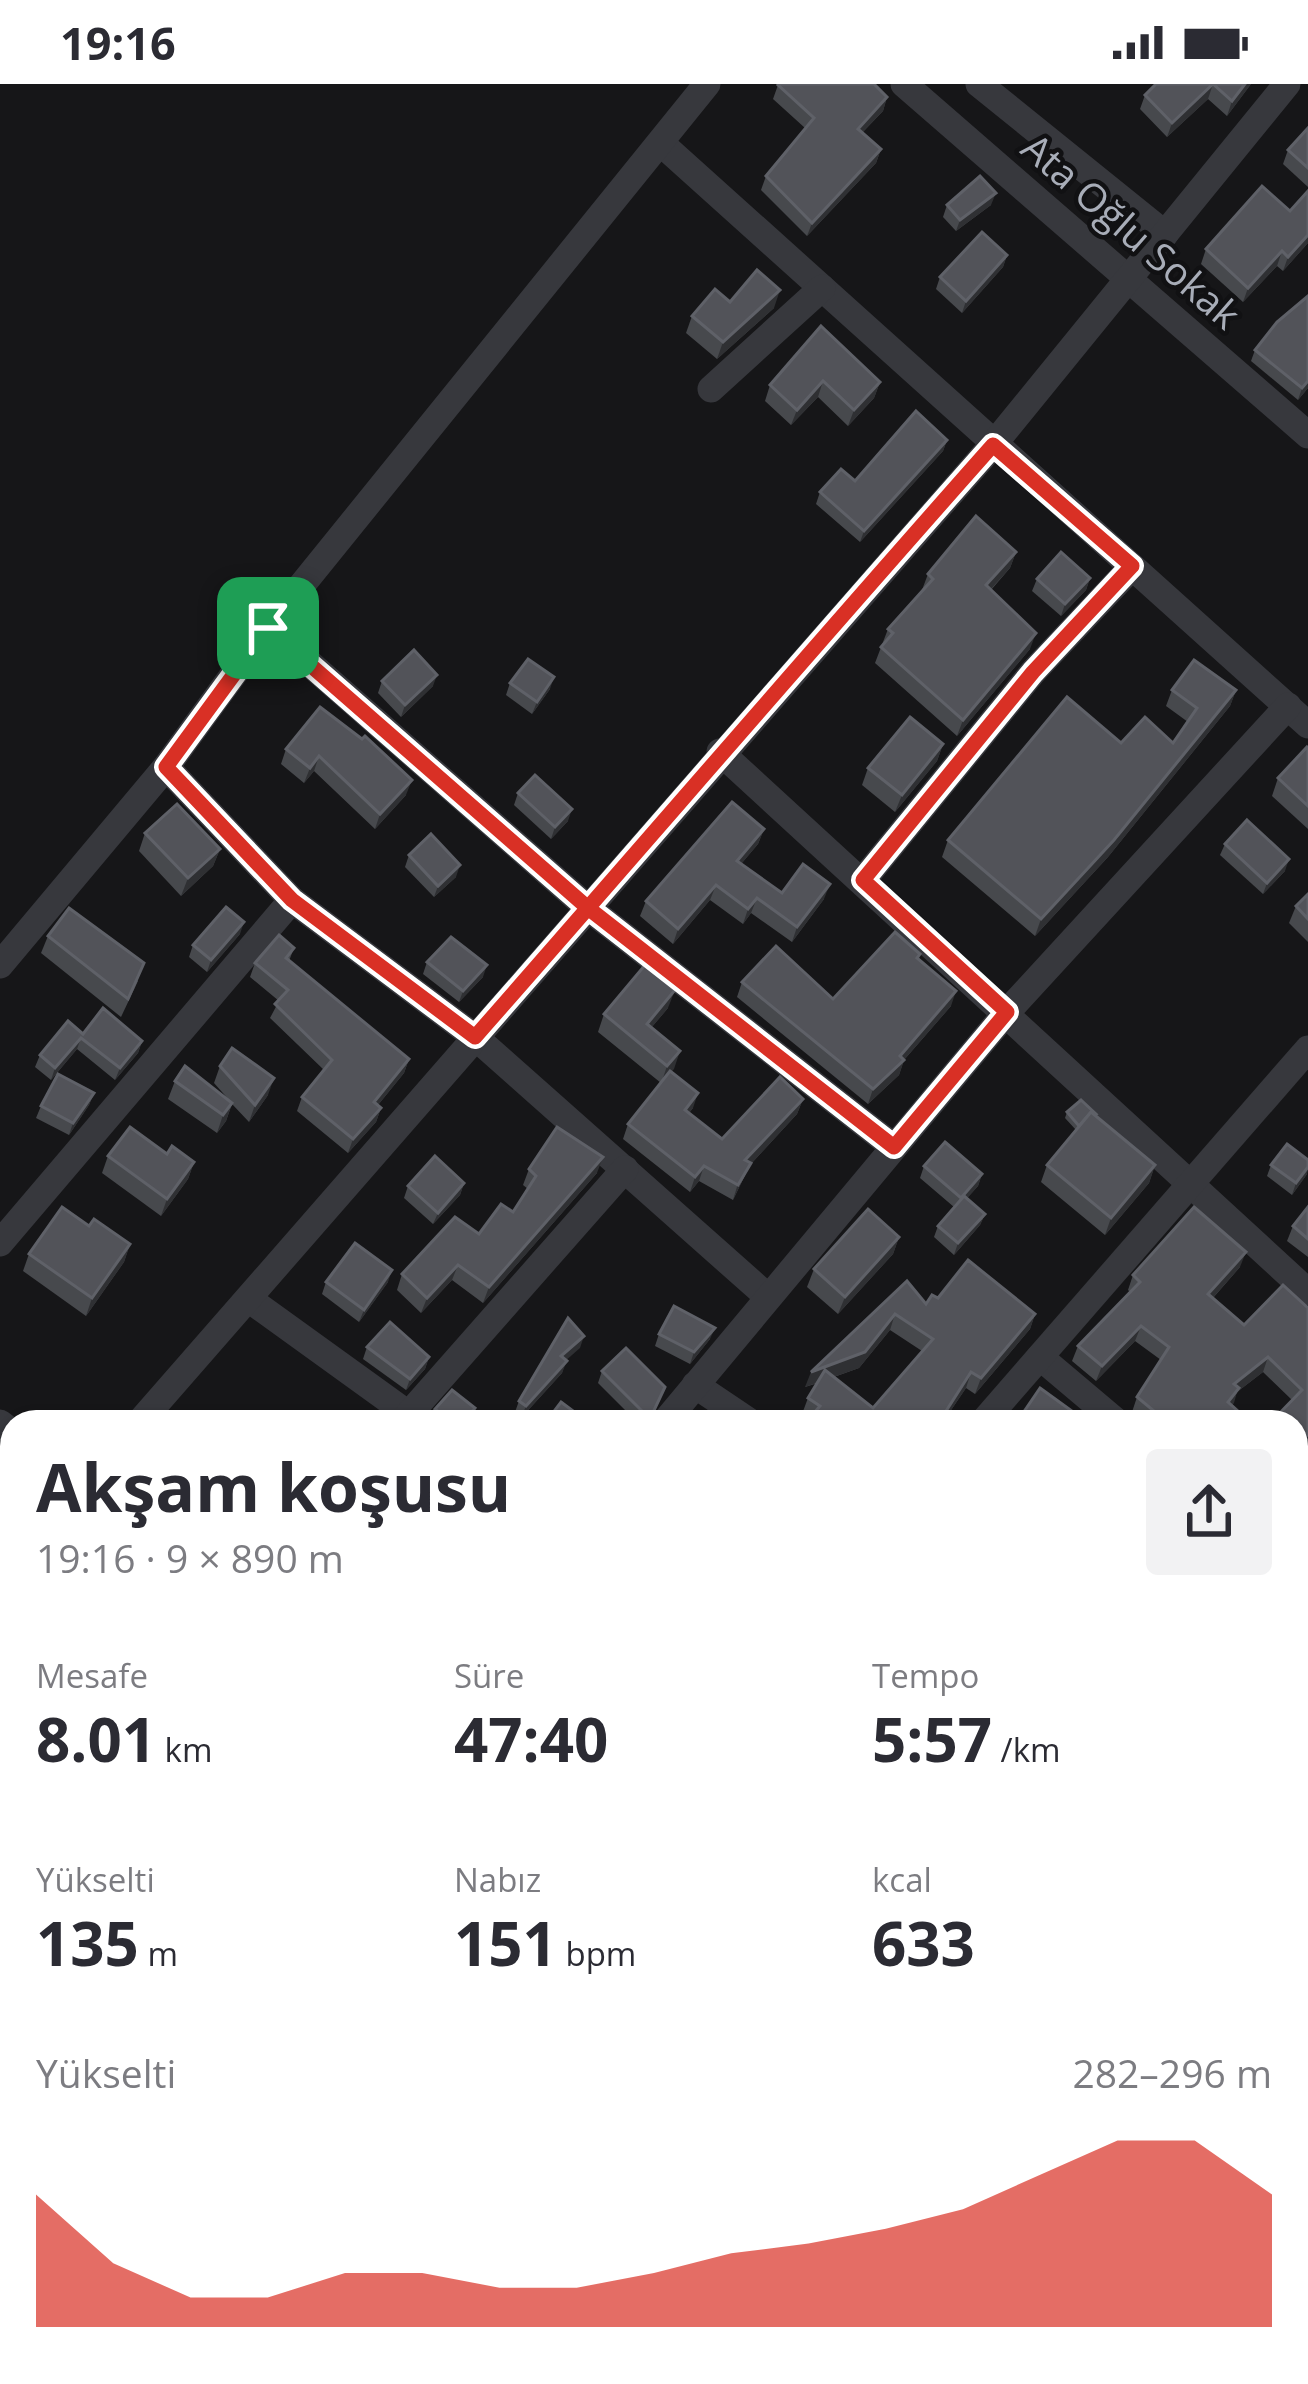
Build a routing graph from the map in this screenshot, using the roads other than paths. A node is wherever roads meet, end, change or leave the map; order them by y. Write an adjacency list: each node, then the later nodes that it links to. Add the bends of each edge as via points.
1 (707, 84): 6 (street)
2 (904, 84): 5 (street, Ata Oğlu Sokak)
3 (976, 84): 5 (street); 7 (street)
4 (1287, 84): 7 (street)
5 (944, 119): 8 (street, Ata Oğlu Sokak)
6 (663, 145): 9 (street); 14 (street)
7 (1165, 234): 8 (street)
8 (1131, 281): 11 (street, Ata Oğlu Sokak); 12 (street)
9 (822, 288): 10 (street); 12 (street)
10 (711, 389)
11 (1301, 417)
12 (993, 445): 13 (street); 16 (street)
13 (1132, 566): 15 (street); 18 (street, via 1033,672)
14 (268, 628): 17 (street); 20 (street)
15 (1298, 716): 22 (street)
16 (720, 752): 18 (street); 20 (street)
17 (166, 767): 19 (street); 21 (street)
18 (863, 880): 22 (street)
19 (292, 900): 23 (street); 28 (street)
20 (588, 908): 23 (street); 25 (street)
21 (0, 965)
22 (1007, 1012): 25 (street); 27 (street)
23 (475, 1037): 26 (street); 31 (street)
24 (1308, 1049): 27 (street)
25 (894, 1147): 30 (street)
26 (626, 1169): 30 (street); 36 (street)
27 (1191, 1183): 29 (street); 32 (street)
28 (0, 1244)
29 (1308, 1292)
30 (768, 1297): 33 (street)
31 (250, 1300): 34 (street); 35 (street)
32 (1040, 1357): 39 (street); 40 (street)
33 (695, 1385): 37 (street); 38 (street)
34 (151, 1410)
35 (394, 1410)
36 (412, 1410)
37 (675, 1410)
38 (732, 1410)
39 (994, 1410)
40 (1103, 1410)

